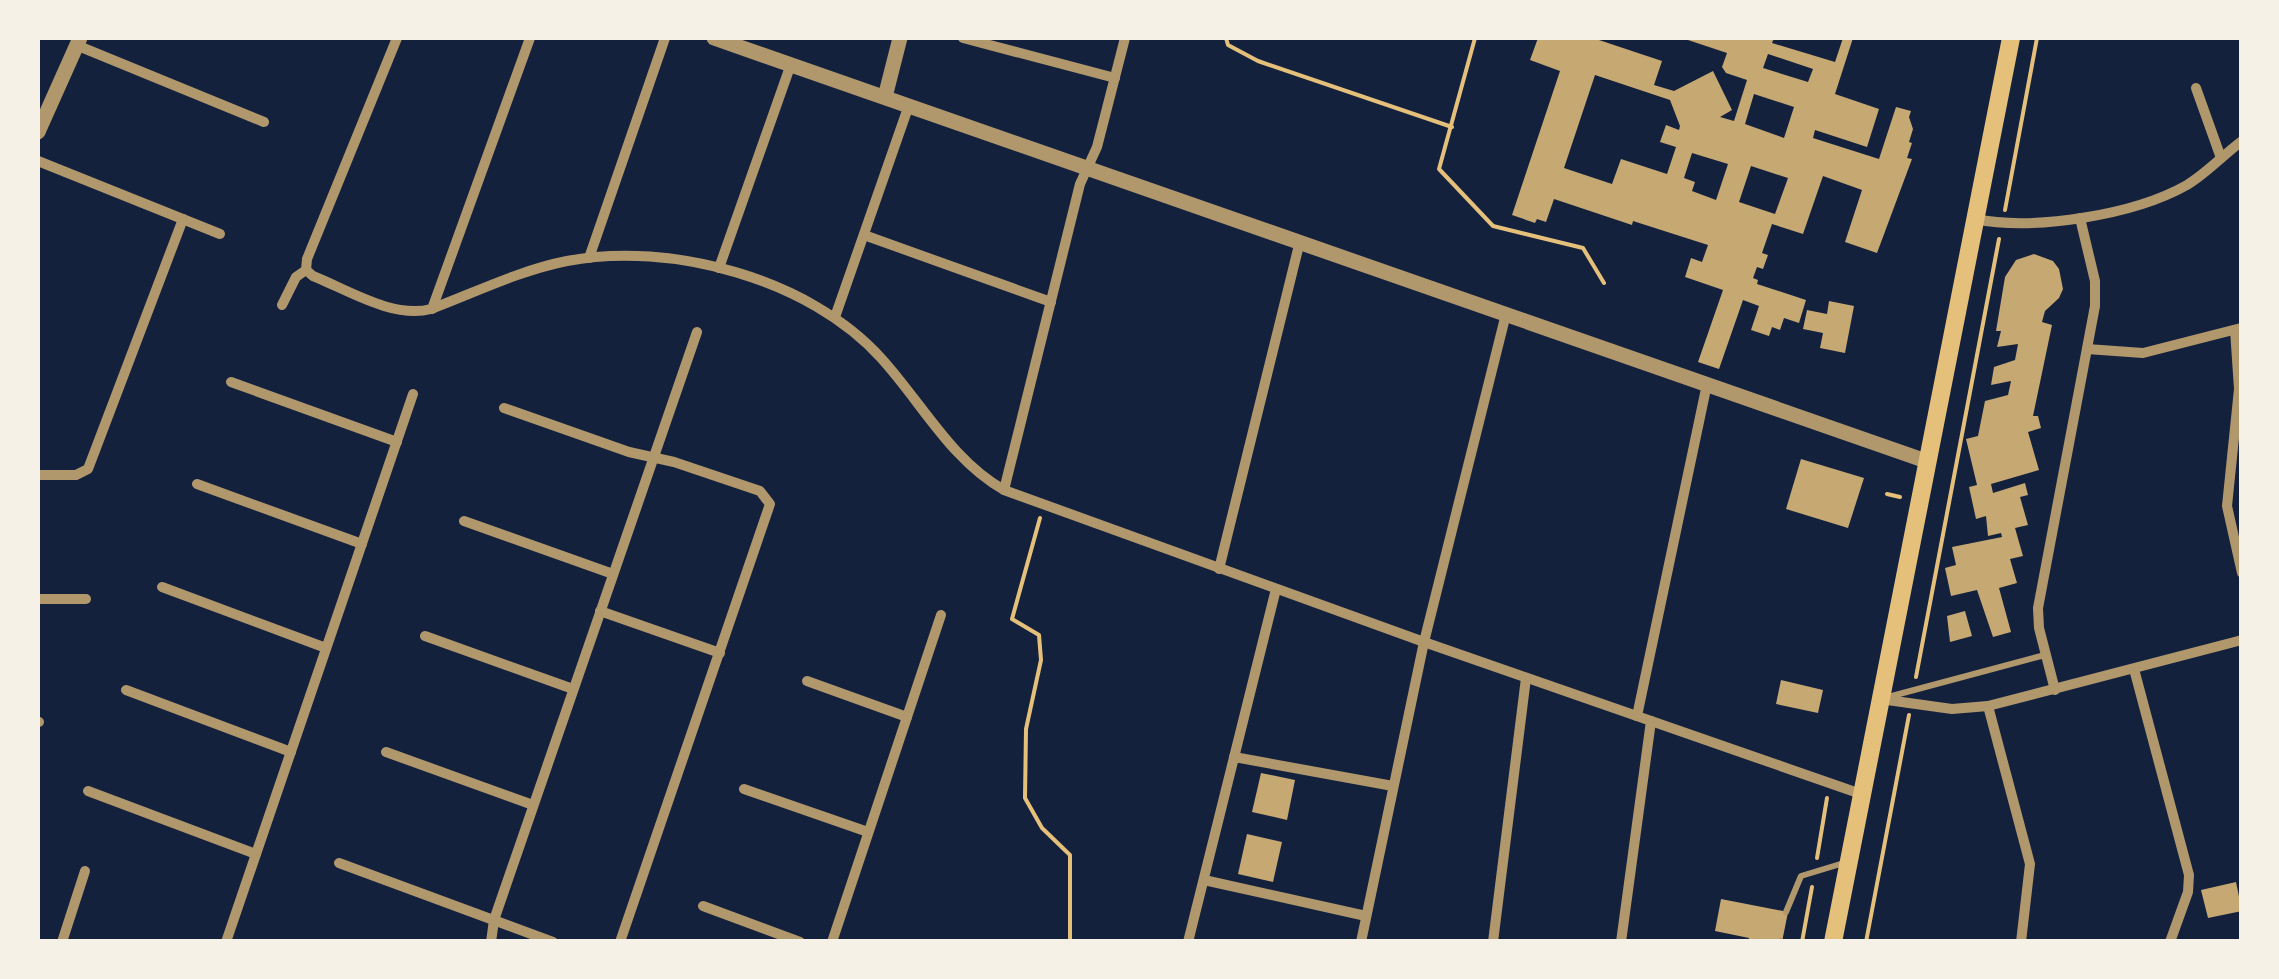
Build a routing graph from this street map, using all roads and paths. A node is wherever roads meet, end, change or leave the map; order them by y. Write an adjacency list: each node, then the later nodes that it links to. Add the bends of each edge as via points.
1 (397, 38): 35 (street)
2 (530, 38): 39 (street)
3 (665, 38): 33 (street)
4 (714, 38): 13 (street)
5 (900, 38): 17 (street)
6 (964, 38): 15 (street)
7 (1125, 38): 15 (street)
8 (1226, 38): 20 (path, via 1258,61)
9 (1475, 38): 20 (path)
10 (2011, 38): 26 (main road)
11 (2037, 38): 29 (path)
12 (78, 42): 19 (street); 21 (street)
13 (745, 43): 14 (street)
14 (790, 64): 17 (street); 34 (street)
15 (1115, 78): 25 (street)
16 (2196, 88): 23 (street)
17 (885, 97): 18 (street)
18 (909, 105): 25 (street); 31 (street)
19 (264, 122)
20 (1452, 128): 36 (path, via 1440,169 1494,226 1583,248)
21 (38, 132)
22 (2242, 141): 23 (street)
23 (2221, 158): 27 (street, via 2172,192)
24 (38, 161): 28 (street)
25 (1088, 167): 32 (street); 37 (street)
26 (1974, 218): 29 (street); 51 (main road)
27 (2080, 218): 29 (street); 44 (street, via 2096,294)
28 (183, 219): 30 (street); 52 (street, via 85,472)
29 (2002, 224): 78 (path)
30 (220, 234)
31 (864, 235): 37 (street); 41 (street)
32 (1300, 241): 40 (street); 58 (street)
33 (589, 258): 34 (street); 39 (street, via 548,266)
34 (719, 268): 41 (street, via 788,291)
35 (306, 270): 38 (street); 39 (street, via 395,309)
36 (1604, 283)
37 (1051, 302): 54 (street)
38 (282, 304)
39 (432, 309)
40 (1506, 314): 46 (street); 69 (street)
41 (835, 317): 54 (street, via 883,360 975,471)
42 (2238, 329): 44 (street, via 2143,353); 59 (street, via 2239,389 2226,506)
43 (697, 332): 50 (street)
44 (2087, 349): 72 (street, via 2038,596)
45 (231, 382): 49 (street)
46 (1707, 384): 51 (street); 84 (street)
47 (414, 394): 49 (street)
48 (504, 408): 50 (street)
49 (397, 442): 57 (street)
50 (654, 458): 60 (street); 71 (street, via 769,498)
51 (1926, 461): 80 (main road)
52 (38, 475)
53 (197, 484): 57 (street)
54 (1004, 490): 55 (street)
55 (1043, 506): 58 (street); 111 (path, via 1012,619 1040,635 1026,729 1025,798 1042,828 1070,855)
56 (464, 521): 60 (street)
57 (362, 544): 70 (street)
58 (1219, 569): 62 (street)
59 (2242, 573)
60 (613, 574): 65 (street)
61 (162, 587): 70 (street)
62 (1276, 589): 69 (street); 88 (street)
63 (38, 599): 64 (street)
64 (86, 599)
65 (600, 611): 71 (street); 76 (street)
66 (941, 615): 83 (street)
67 (425, 636): 76 (street)
68 (2242, 640): 73 (street)
69 (1424, 642): 74 (street); 89 (street)
70 (326, 648): 86 (street)
71 (720, 653): 108 (street)
72 (2046, 655): 78 (lane); 79 (street)
73 (2134, 668): 79 (street); 119 (street, via 2188,875)
74 (1526, 678): 84 (street); 114 (street)
75 (807, 681): 83 (street)
76 (574, 689): 93 (street)
77 (126, 690): 86 (street)
78 (1914, 690): 80 (lane)
79 (2055, 690): 82 (street)
80 (1880, 698): 81 (street); 92 (main road)
81 (1912, 704): 82 (street); 117 (path)
82 (1988, 706): 118 (street, via 2028,855)
83 (908, 716): 94 (street)
84 (1638, 716): 85 (street)
85 (1651, 721): 92 (street); 115 (street)
86 (291, 752): 95 (street)
87 (386, 752): 93 (street)
88 (1234, 757): 89 (street); 99 (street)
89 (1394, 786): 102 (street)
90 (744, 789): 94 (street)
91 (88, 790): 95 (street)
92 (1862, 794): 96 (main road)
93 (533, 805): 103 (street)
94 (868, 832): 110 (street)
95 (256, 854): 105 (street)
96 (1848, 861): 101 (lane, via 1800,876); 116 (main road)
97 (339, 863): 103 (street)
98 (85, 871): 104 (street)
99 (1204, 880): 102 (street); 112 (street)
100 (703, 906): 109 (street)
101 (1786, 912)
102 (1366, 916): 113 (street)
103 (494, 920): 106 (street); 107 (street)
104 (62, 942)
105 (226, 942)
106 (491, 942)
107 (553, 942)
108 (620, 942)
109 (800, 942)
110 (832, 942)
111 (1070, 942)
112 (1188, 942)
113 (1360, 942)
114 (1492, 942)
115 (1621, 942)
116 (1832, 942)
117 (1866, 942)
118 (2021, 942)
119 (2170, 942)

